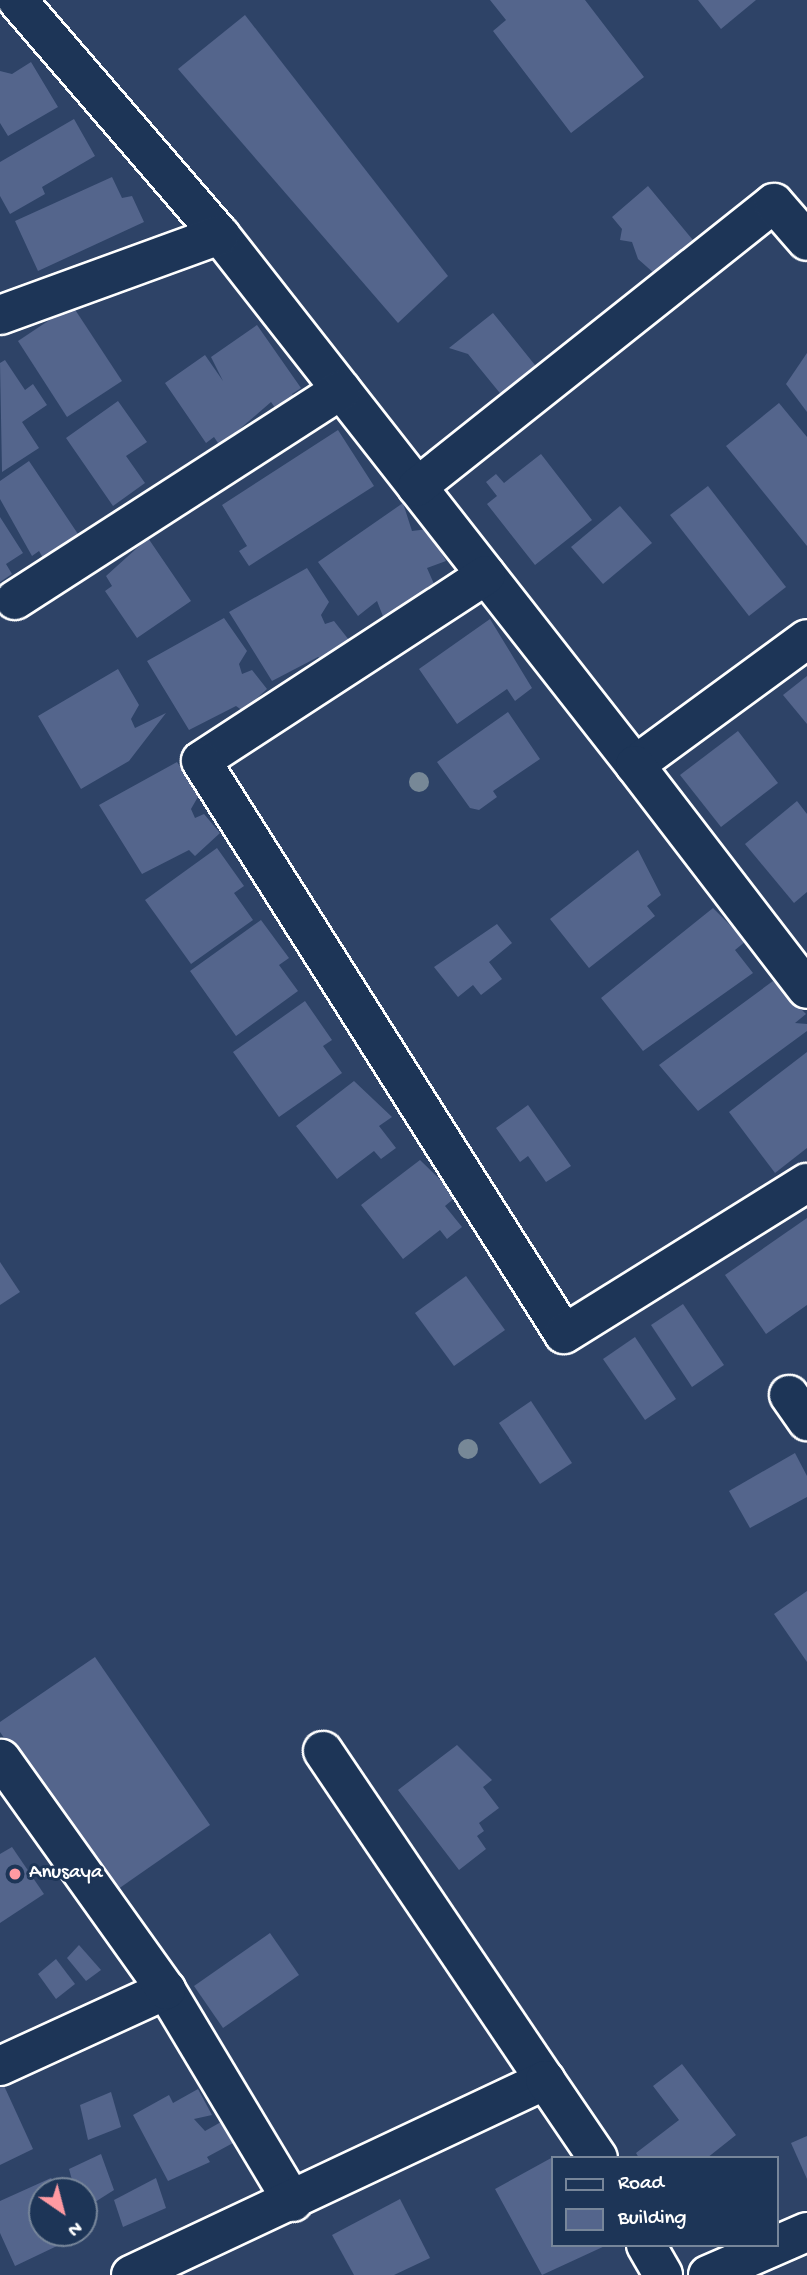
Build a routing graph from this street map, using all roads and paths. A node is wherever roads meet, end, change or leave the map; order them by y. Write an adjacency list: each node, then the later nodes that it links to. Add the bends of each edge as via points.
1 (17, 0): 2 (street)
2 (220, 235): 4 (street); 5 (street)
3 (807, 241): 6 (street, via 774,203)
4 (0, 315)
5 (341, 390): 6 (street); 8 (street)
6 (417, 487): 7 (street)
7 (486, 575): 10 (street); 12 (street, via 201,761 564,1334)
8 (15, 600)
9 (807, 639): 10 (street)
10 (635, 765): 11 (street)
11 (807, 989)
12 (807, 1183)
13 (323, 1751): 17 (street)
14 (1, 1759): 15 (street)
15 (166, 1990): 16 (street); 19 (street)
16 (0, 2066)
17 (545, 2080): 18 (street); 19 (street)
18 (597, 2156)
19 (293, 2202): 24 (street)
20 (807, 2232): 21 (street)
21 (779, 2244)
22 (647, 2247): 25 (street)
23 (772, 2247): 26 (street)
24 (131, 2275)
25 (663, 2275)
26 (708, 2275)

